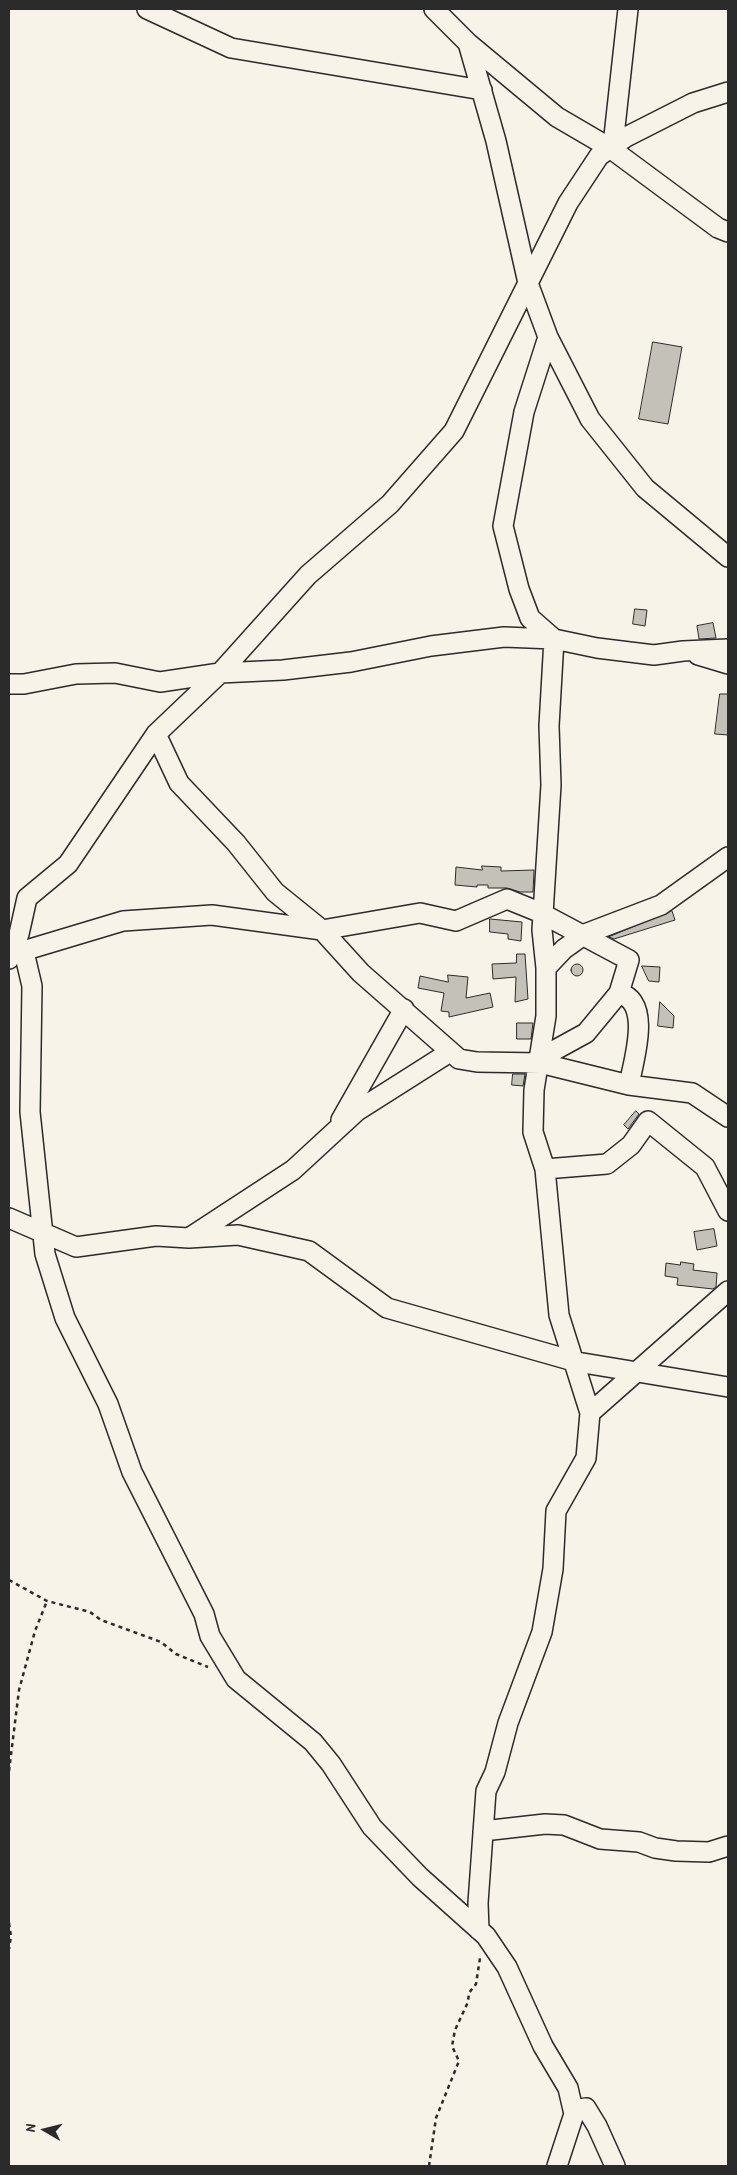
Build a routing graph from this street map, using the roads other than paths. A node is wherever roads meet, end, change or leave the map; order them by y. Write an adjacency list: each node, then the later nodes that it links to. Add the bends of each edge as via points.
1 (148, 9): 5 (street, via 231,48)
2 (434, 9): 4 (street)
3 (628, 9): 7 (street)
4 (468, 43): 5 (street); 7 (street, via 557,117)
5 (482, 90): 9 (street)
6 (728, 92): 7 (street, via 693,103 626,136)
7 (611, 147): 8 (street, via 718,228); 9 (street, via 599,156 568,203)
8 (728, 232)
9 (528, 284): 10 (street); 16 (street, via 454,431 390,504 308,575)
10 (548, 337): 11 (street, via 590,419 645,488); 12 (street, via 524,412 504,526 518,589 530,618)
11 (728, 557)
12 (554, 639): 14 (street, via 654,655); 16 (street, via 504,637 431,646 351,662 283,670); 20 (street, via 548,726 551,785)
13 (728, 649): 14 (street)
14 (683, 651): 15 (street)
15 (728, 664)
16 (220, 672): 17 (street, via 160,682 115,672); 18 (street)
17 (9, 684)
18 (156, 734): 21 (street, via 179,783 236,843 275,892); 23 (street, via 68,864 27,898)
19 (728, 857): 22 (street, via 661,905)
20 (543, 914): 21 (street, via 507,899 456,920 420,913); 22 (street); 24 (street)
21 (322, 930): 23 (street, via 212,915 133,920); 26 (street, via 361,972)
22 (583, 936): 24 (street, via 564,949); 25 (street, via 629,960)
23 (15, 955): 35 (street, via 32,986 30,1112)
24 (546, 968): 28 (street, via 546,1016)
25 (619, 993): 28 (street, via 586,1033 555,1050); 29 (street, via 625,994 636,1008 638,1017 638,1039)
26 (404, 1009): 27 (street); 31 (street)
27 (450, 1052): 28 (street, via 459,1059 478,1062); 31 (street, via 357,1111)
28 (540, 1063): 29 (street); 32 (street, via 534,1090 533,1132)
29 (629, 1085): 30 (street, via 692,1093)
30 (728, 1117)
31 (332, 1134): 36 (street, via 293,1170)
32 (545, 1169): 33 (street, via 607,1164 631,1145 648,1121 705,1167); 38 (street, via 559,1315)
33 (728, 1211)
34 (9, 1218): 35 (street)
35 (43, 1232): 36 (street, via 76,1247 156,1236); 44 (street, via 45,1254 65,1318 108,1404 132,1472 204,1614 210,1636 232,1673 256,1698 314,1742 372,1828)
36 (188, 1238): 38 (street, via 238,1235 309,1251 387,1308)
37 (728, 1291): 39 (street)
38 (574, 1362): 39 (street); 41 (street)
39 (636, 1372): 40 (street); 41 (street)
40 (728, 1387)
41 (590, 1413): 42 (street, via 586,1458 556,1511 553,1570 542,1632 486,1791)
42 (483, 1831): 43 (street, via 564,1825 600,1839 639,1842 676,1851 709,1852); 44 (street)
43 (728, 1846)
44 (479, 1930): 45 (street, via 507,1967 543,2046 568,2088)
45 (573, 2110): 46 (street); 47 (street, via 586,2108 598,2126)
46 (556, 2166)
47 (615, 2166)

